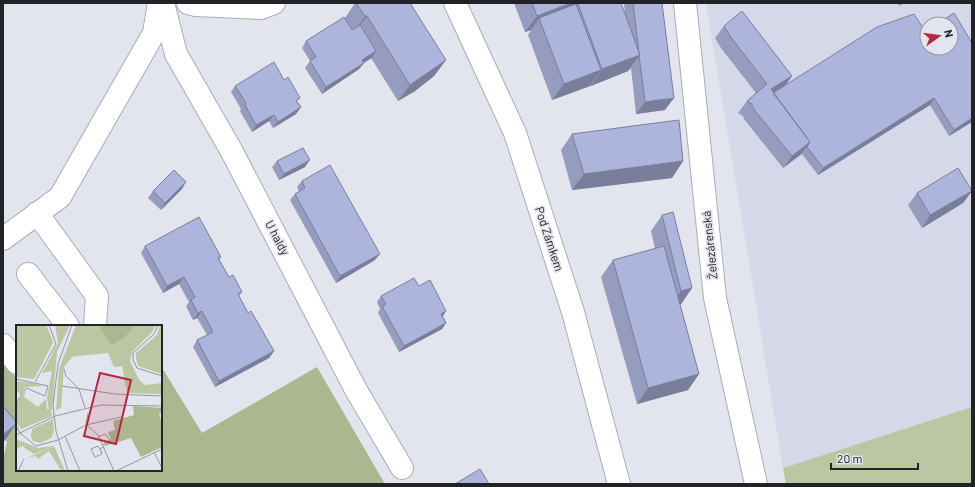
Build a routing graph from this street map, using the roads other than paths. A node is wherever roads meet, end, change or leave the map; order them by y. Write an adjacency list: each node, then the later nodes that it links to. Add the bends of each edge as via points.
1 (159, 3): 7 (street, via 154,33 60,197)
2 (163, 3): 14 (street, U haldy, via 176,54 230,150 356,390)
3 (188, 3): 4 (street, via 196,6 261,8)
4 (274, 3)
5 (455, 3): 15 (street, Pod Zámkem, via 515,133 573,312)
6 (685, 3): 16 (street, Železárenská, via 715,298)
7 (37, 213): 8 (street); 11 (street, via 97,296)
8 (3, 239)
9 (28, 274): 10 (street)
10 (67, 325)
11 (95, 325)
12 (3, 346): 13 (street)
13 (16, 362)
14 (402, 468)
15 (618, 484)
16 (756, 484)

